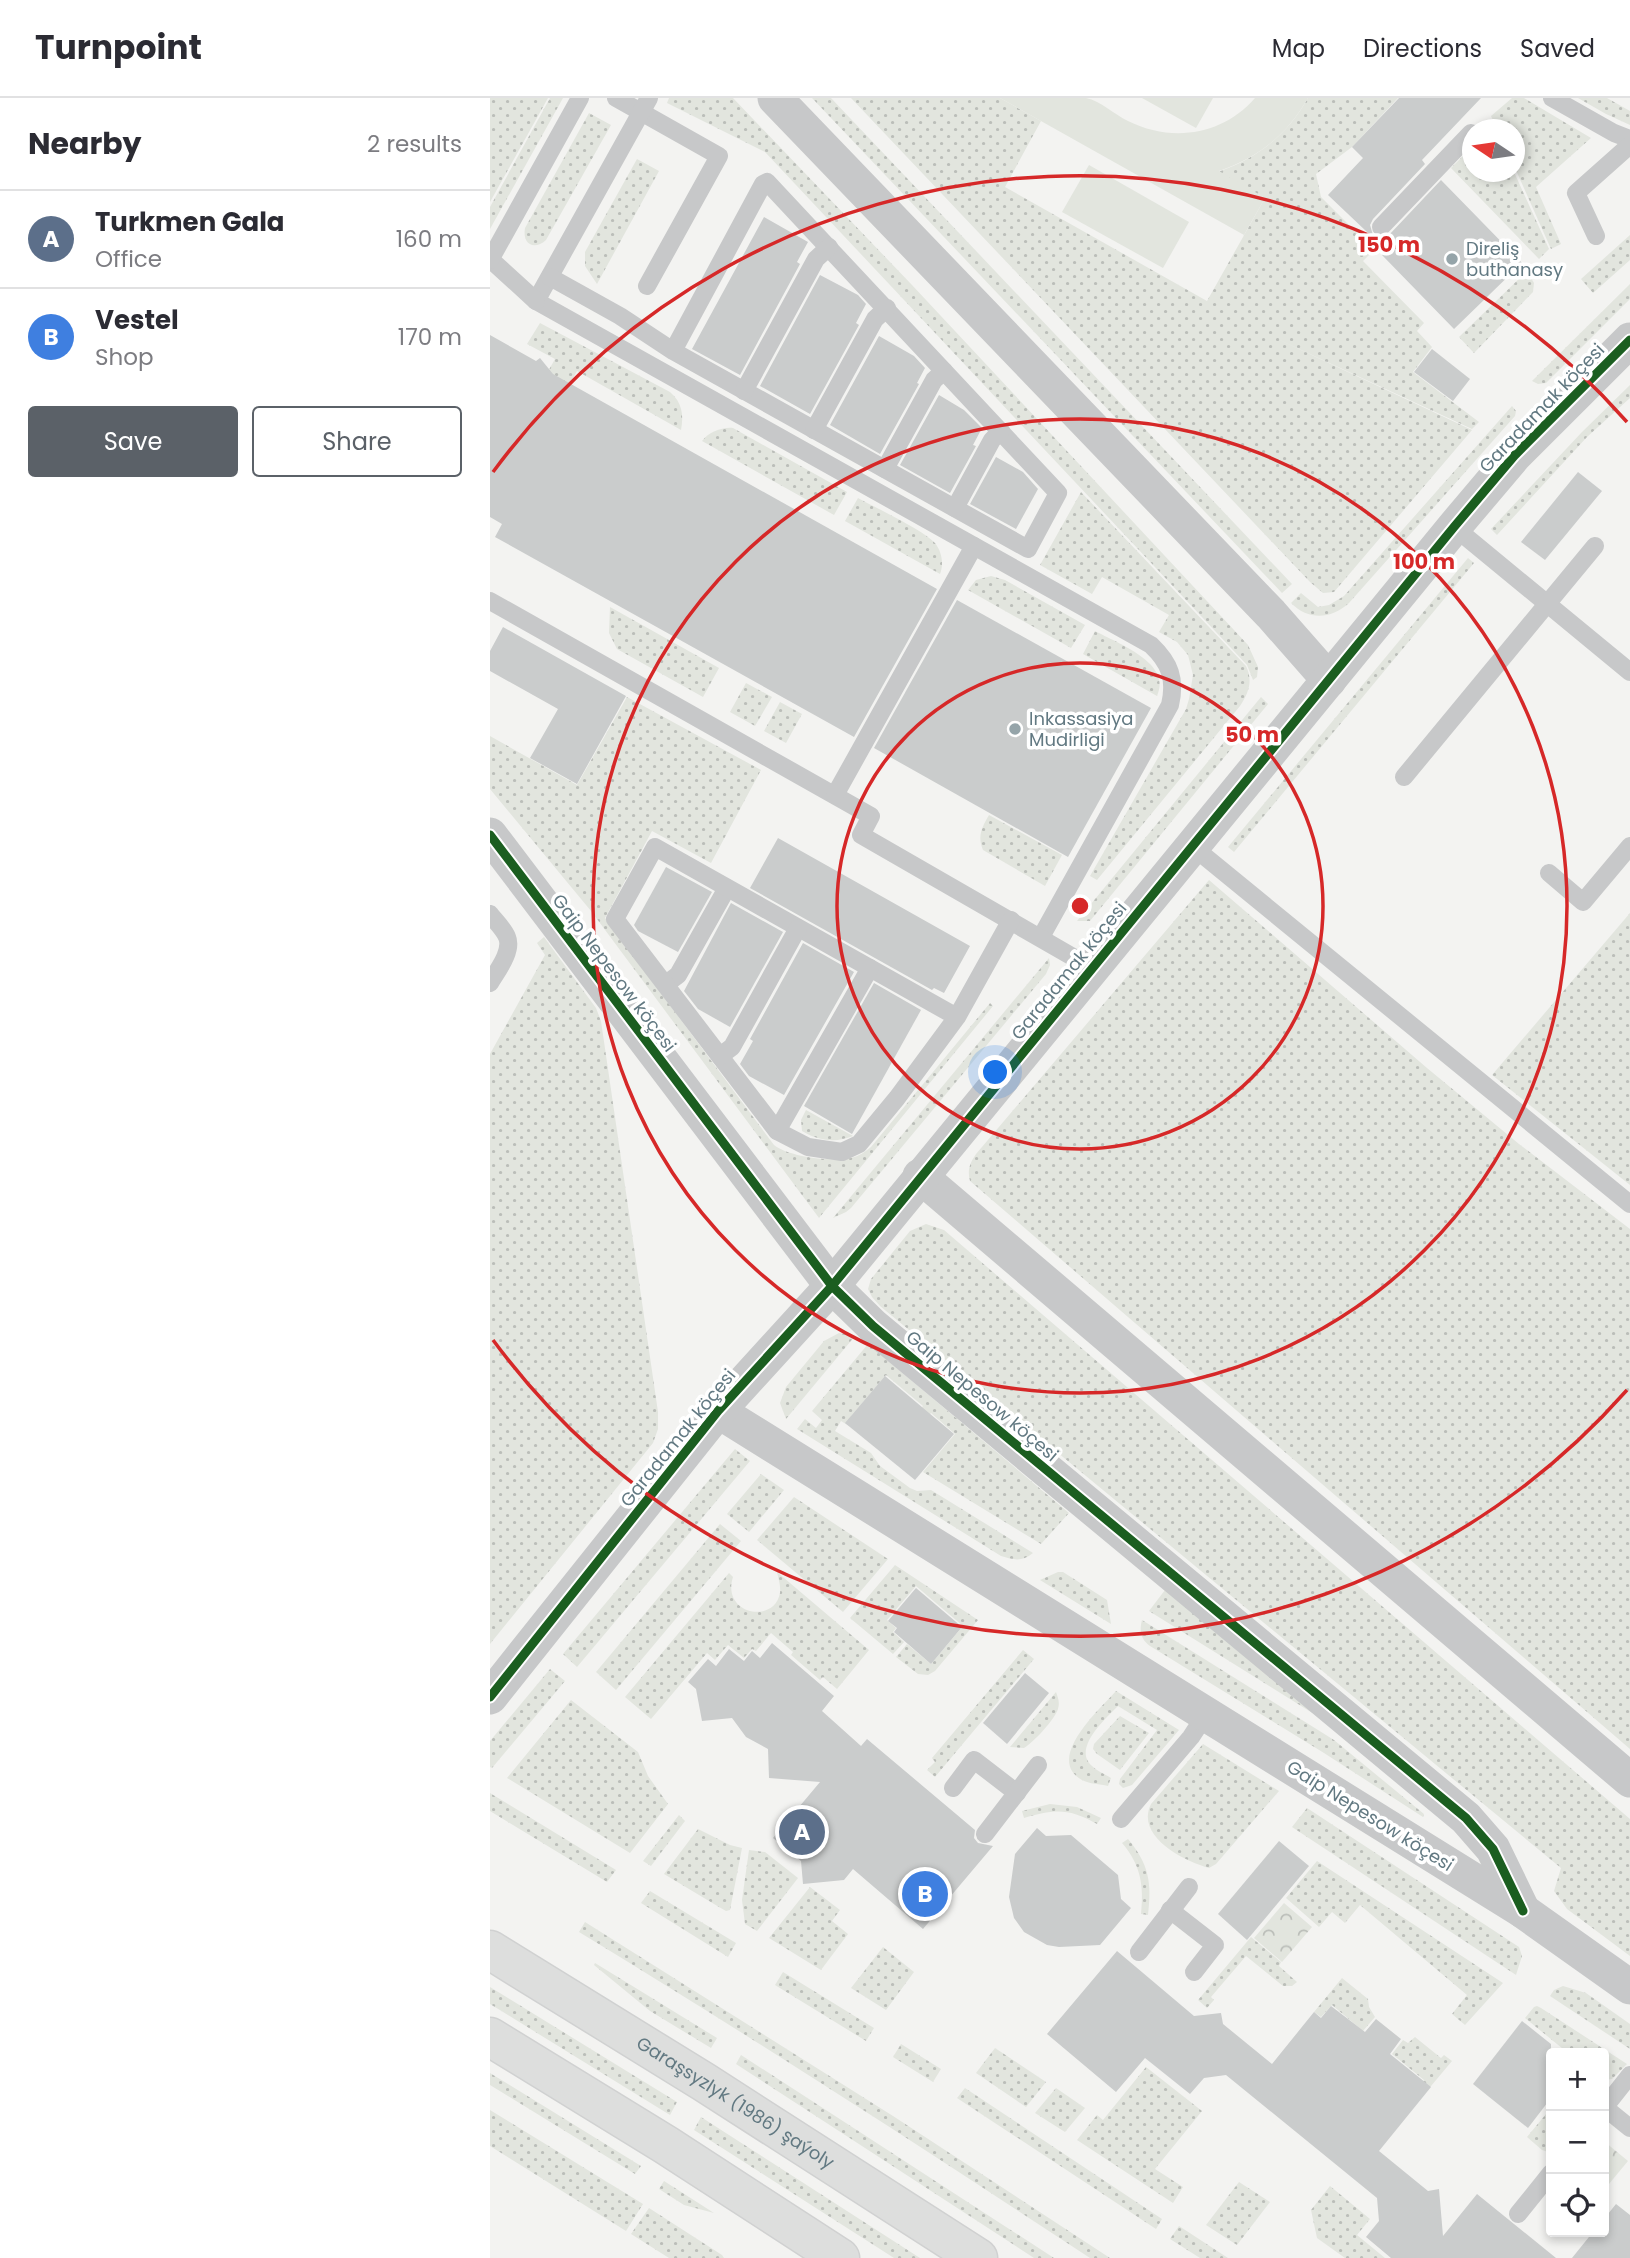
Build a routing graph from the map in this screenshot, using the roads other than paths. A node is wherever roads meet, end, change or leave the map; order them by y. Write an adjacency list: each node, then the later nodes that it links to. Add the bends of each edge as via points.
1 (580, 98): 12 (lane)
2 (616, 98): 5 (lane)
3 (775, 98): 31 (street)
4 (1552, 98): 6 (lane)
5 (645, 105): 13 (lane); 14 (lane, via 719,156)
6 (1630, 139)
7 (1462, 142): 9 (lane)
8 (1630, 145): 10 (lane, via 1576,194)
9 (1381, 227)
10 (1596, 236)
11 (829, 247): 16 (lane); 18 (lane, via 771,184 763,184); 20 (lane, via 816,259)
12 (490, 259): 15 (lane)
13 (550, 277): 15 (lane); 18 (lane)
14 (647, 286)
15 (536, 301): 26 (lane)
16 (887, 309): 19 (lane); 21 (lane, via 875,319)
17 (1630, 341): 25 (street, Garadamak köçesi, via 1514,456)
18 (673, 351): 20 (lane)
19 (944, 370): 22 (lane); 23 (lane, via 934,380)
20 (744, 391): 21 (lane)
21 (814, 430): 23 (lane)
22 (1001, 431): 24 (lane); 24 (lane, via 1058,493 1028,549)
23 (886, 469): 24 (lane)
24 (955, 508)
25 (1454, 527): 29 (lane); 31 (street, Garadamak köçesi)
26 (974, 546): 33 (lane); 42 (lane, via 1152,645 1170,668 1173,681 1170,705)
27 (1594, 546): 29 (lane)
28 (490, 600): 33 (lane)
29 (1547, 604): 30 (lane); 32 (lane)
30 (1630, 673)
31 (1329, 680): 35 (street, Garadamak köçesi)
32 (1404, 777)
33 (835, 795): 40 (lane, via 871,816 861,835)
34 (490, 835): 52 (street, Gaip Nepesow köçesi)
35 (1192, 846): 44 (street, Garadamak köçesi); 51 (lane)
36 (1630, 846): 37 (lane, via 1583,902)
37 (1549, 873)
38 (727, 888): 41 (lane); 46 (lane, via 678,975); 46 (lane, via 655,847 615,919)
39 (490, 914): 45 (lane, via 509,944)
40 (1011, 920): 42 (lane); 47 (lane)
41 (799, 928): 43 (lane); 48 (lane, via 732,1047)
42 (1041, 937): 44 (lane)
43 (870, 968): 47 (lane); 49 (lane)
44 (1093, 968): 50 (street, Garadamak köçesi)
45 (490, 983)
46 (666, 984): 48 (lane)
47 (957, 1017): 49 (lane, via 859,1144 842,1152 820,1149)
48 (720, 1056): 49 (lane)
49 (777, 1131)
50 (920, 1176): 52 (street, Garadamak köçesi); 57 (street)
51 (1630, 1204)
52 (832, 1286): 53 (street, Garadamak köçesi); 64 (street, Gaip Nepesow köçesi, via 873,1326 1465,1818 1493,1849)
53 (718, 1411): 54 (street, Garadamak köçesi); 55 (street, Gaip Nepesow köçesi)
54 (490, 1697)
55 (1206, 1714): 60 (lane); 64 (street, Gaip Nepesow köçesi)
56 (1038, 1765): 59 (lane)
57 (1630, 1780)
58 (953, 1787): 59 (lane, via 974,1760)
59 (1017, 1793): 61 (lane)
60 (1121, 1819)
61 (985, 1834)
62 (1189, 1887): 63 (lane)
63 (1170, 1910): 66 (lane); 67 (lane, via 1215,1945)
64 (1523, 1911): 68 (street, Gaip Nepesow köçesi)
65 (490, 1950): 77 (main road, Garaşsyzlyk (1986) şaýoly)
66 (1139, 1952)
67 (1194, 1972)
68 (1630, 1987)
69 (490, 2037): 76 (main road)
70 (1630, 2076): 71 (lane)
71 (1609, 2101)
72 (1609, 2111): 73 (lane)
73 (1630, 2128)
74 (1550, 2174): 75 (lane)
75 (1518, 2214)
76 (840, 2258)
77 (978, 2258)

